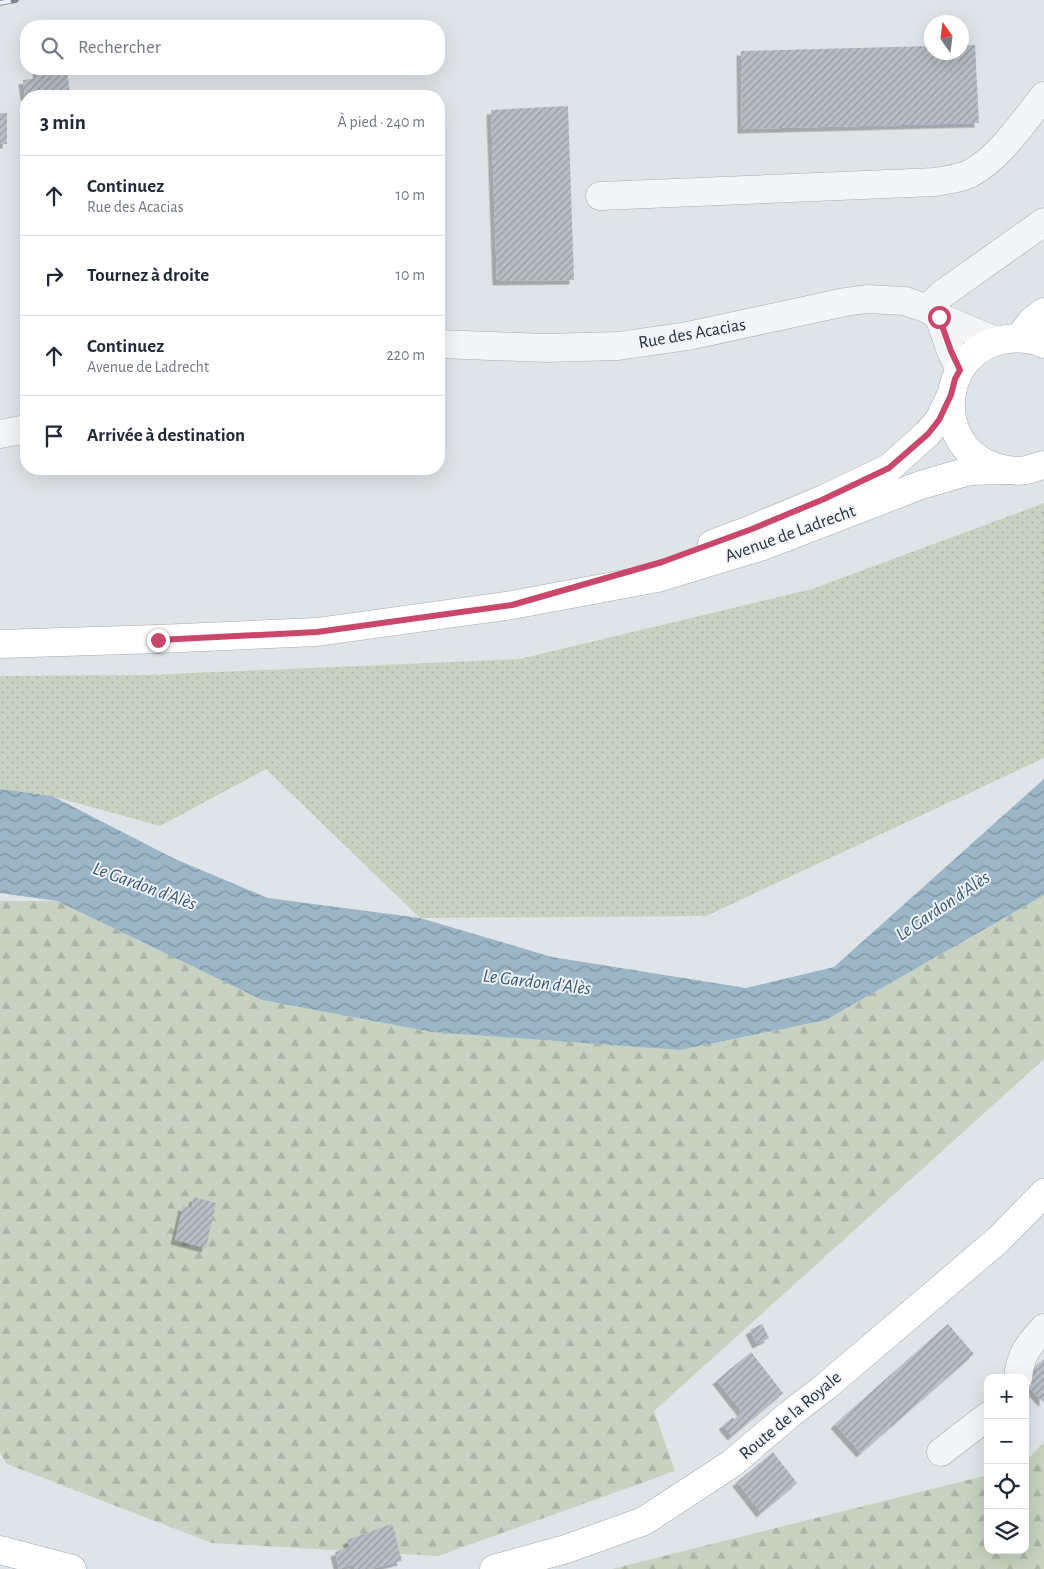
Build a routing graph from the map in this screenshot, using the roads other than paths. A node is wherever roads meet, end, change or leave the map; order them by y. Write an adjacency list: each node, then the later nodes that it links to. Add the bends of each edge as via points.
1 (1044, 96): 2 (street, via 995,156 981,167 953,179)
2 (600, 196)
3 (1044, 222): 5 (street, via 940,295)
4 (1044, 312): 6 (main road, via 1032,321)
5 (933, 313): 6 (street, Rue des Acacias); 7 (street, Rue des Acacias, via 905,301 866,299 688,336 618,346 546,348); 8 (street)
6 (1020, 341): 8 (main road, via 976,352)
7 (445, 344)
8 (960, 370): 9 (main road, Avenue de Ladrecht)
9 (951, 395): 13 (main road, via 951,416 957,435 970,452 986,464); 14 (main road, Avenue de Ladrecht, via 928,434 889,468 752,529 662,562)
10 (20, 430): 11 (street)
11 (0, 434)
12 (1044, 465): 13 (main road, Avenue de Ladrecht, via 1026,470)
13 (1006, 470): 14 (main road, Avenue de Ladrecht, via 969,471 921,485 763,546 657,578)
14 (512, 605): 15 (main road, Avenue de Ladrecht, via 317,632)
15 (0, 644)
16 (1044, 1193): 23 (main road, Route de la Royale, via 998,1240 732,1464 644,1521 566,1549)
17 (1044, 1328): 18 (street, via 1030,1343 1019,1363)
18 (1018, 1374)
19 (984, 1419): 20 (street)
20 (941, 1452)
21 (0, 1550): 22 (main road)
22 (72, 1569)
23 (494, 1569)

